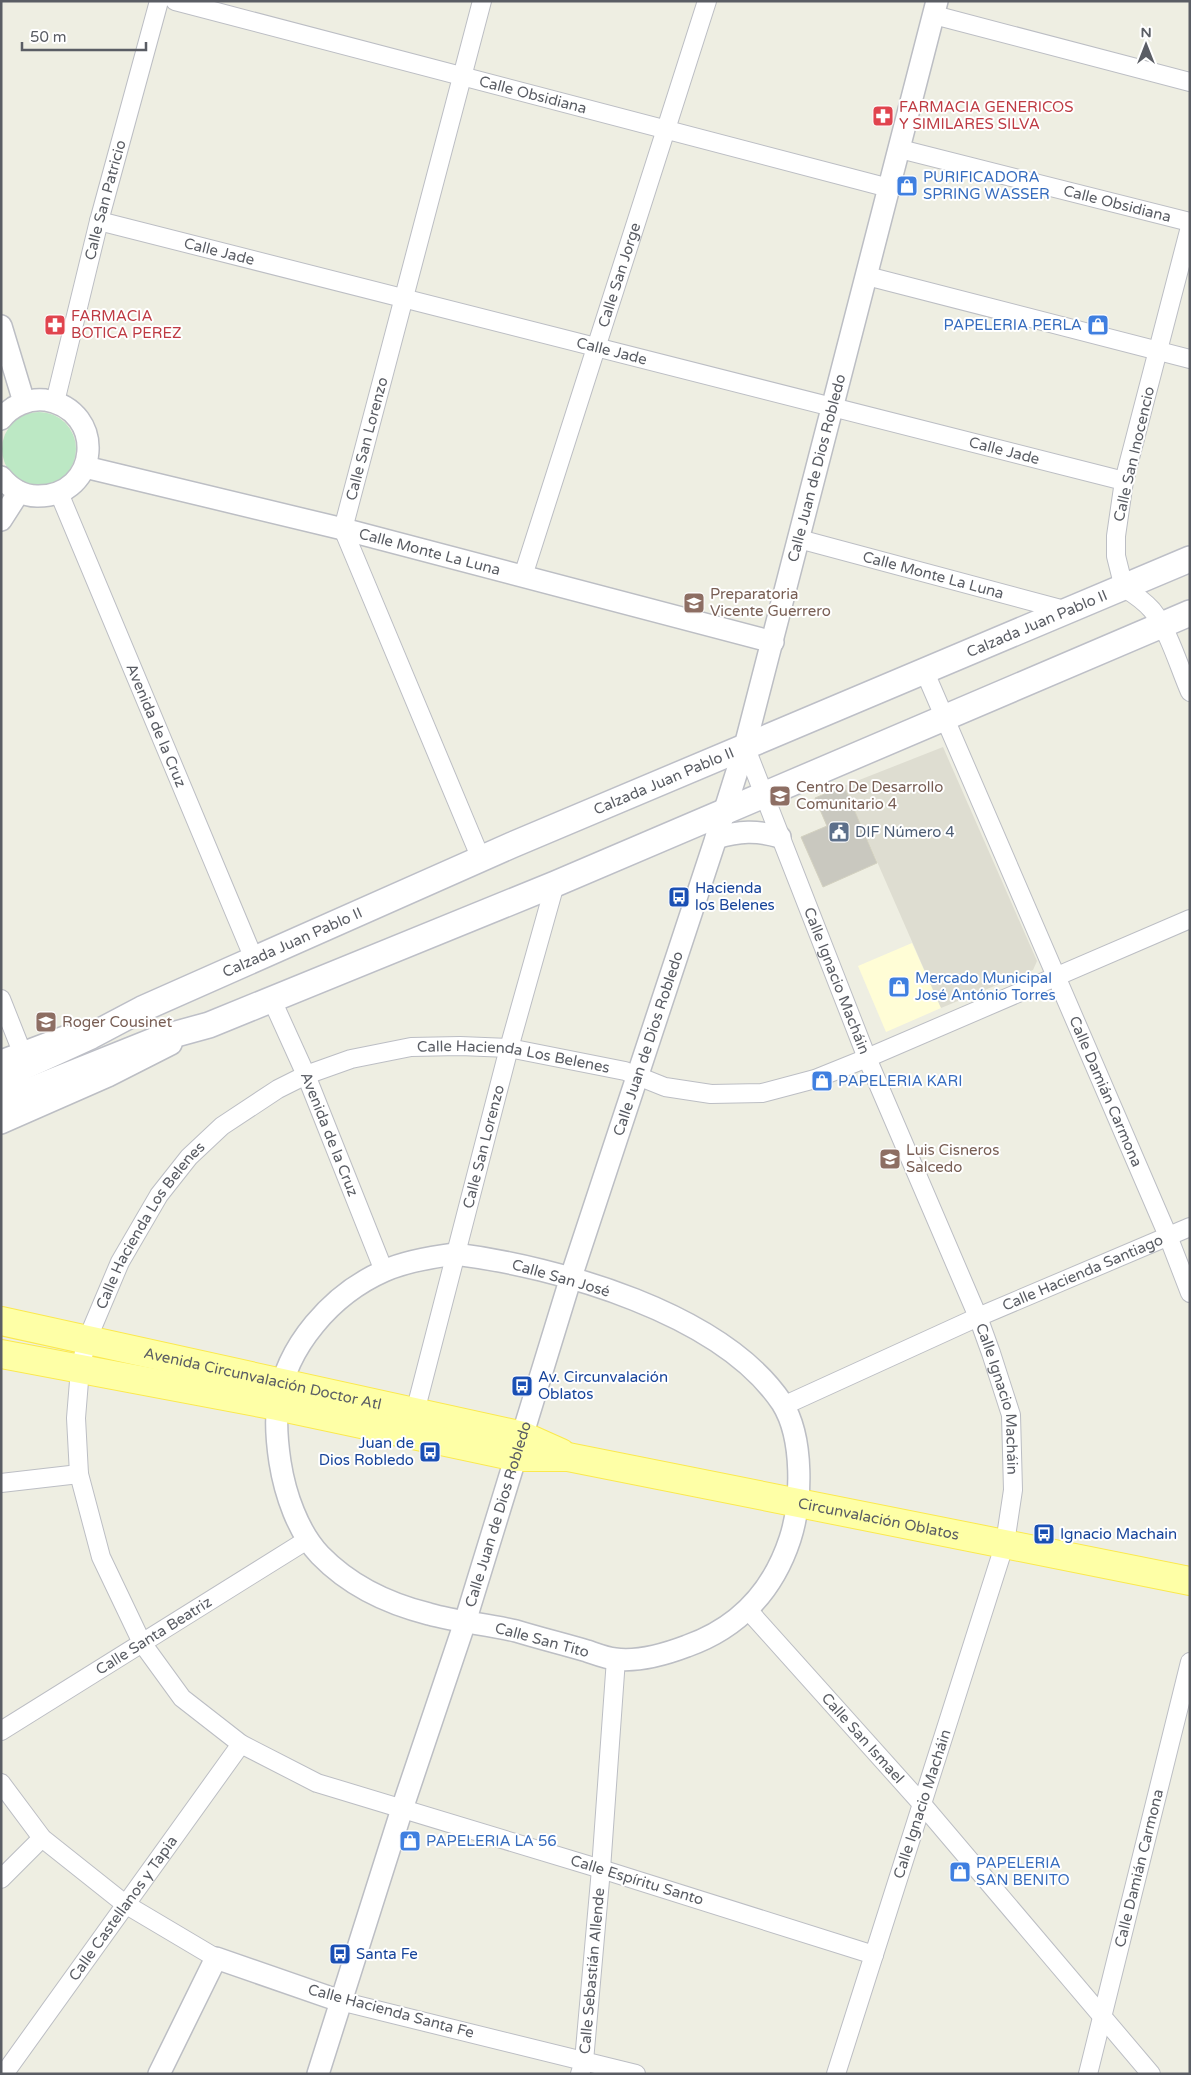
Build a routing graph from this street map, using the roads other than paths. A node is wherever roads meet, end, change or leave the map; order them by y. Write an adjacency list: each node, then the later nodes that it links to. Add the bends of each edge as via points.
1 (159, 1): 11 (street, Calle San Patricio)
2 (175, 1): 6 (street, Calle Obsidiana)
3 (482, 1): 6 (street, Calle San Lorenzo)
4 (707, 1): 8 (street, Calle San Jorge)
5 (936, 8): 7 (street); 9 (street, Calle Juan de Dios Robledo)
6 (463, 76): 8 (street, Calle Obsidiana); 15 (street, Calle San Lorenzo)
7 (1190, 82)
8 (666, 130): 10 (street, Calle Obsidiana); 17 (street, Calle San Jorge)
9 (900, 148): 10 (street, Calle Juan de Dios Robledo); 12 (street, Calle Obsidiana)
10 (889, 188): 14 (street, Calle Juan de Dios Robledo)
11 (99, 222): 15 (street, Calle Jade); 21 (street, Calle San Patricio)
12 (1190, 222)
13 (1190, 227): 18 (street, Calle San Inocencio)
14 (867, 276): 18 (street); 22 (street, Calle Juan de Dios Robledo)
15 (404, 299): 17 (street, Calle Jade); 30 (street, Calle San Lorenzo)
16 (1, 326): 20 (street)
17 (596, 347): 22 (street, Calle Jade); 33 (street, Calle San Jorge)
18 (1158, 351): 19 (street); 26 (street, Calle San Inocencio)
19 (1190, 359)
20 (24, 402): 21 (street, via 40,399); 23 (street)
21 (56, 402): 24 (street, via 70,409 81,421 89,451)
22 (833, 408): 26 (street, Calle Jade); 31 (street, Calle Juan de Dios Robledo)
23 (1, 419)
24 (85, 467): 28 (street, via 70,487); 30 (street, Calle Monte La Luna)
25 (1, 476): 27 (street)
26 (1124, 482): 34 (street, Calle San Inocencio, via 1116,556)
27 (19, 492): 28 (street, via 32,496); 29 (street)
28 (59, 493): 50 (street, Avenida de la Cruz)
29 (1, 520)
30 (343, 529): 33 (street, Calle Monte La Luna); 47 (street)
31 (799, 539): 35 (street, Calle Monte La Luna); 38 (street, Calle Juan de Dios Robledo)
32 (1190, 560): 34 (main road, Calzada Juan Pablo II)
33 (522, 576): 38 (street, Calle Monte La Luna)
34 (1124, 588): 35 (main road, Calzada Juan Pablo II); 37 (street, via 1152,610)
35 (1068, 612): 39 (main road, Calzada Juan Pablo II)
36 (1190, 613): 37 (main road)
37 (1162, 625): 40 (street); 41 (main road)
38 (773, 642): 42 (street, Calle Juan de Dios Robledo)
39 (924, 670): 41 (street, Calle Damián Carmona); 42 (main road, Calzada Juan Pablo II)
40 (1190, 692)
41 (944, 718): 43 (main road); 51 (street, Calle Damián Carmona)
42 (745, 746): 43 (street, Calle Ignacio Macháin); 44 (street, Calle Juan de Dios Robledo); 47 (main road, Calzada Juan Pablo II)
43 (764, 795): 44 (main road); 45 (street, Calle Ignacio Macháin)
44 (725, 810): 46 (street, Calle Juan de Dios Robledo); 48 (main road)
45 (780, 837): 46 (street, via 748,831); 58 (street, Calle Ignacio Macháin)
46 (716, 838): 61 (street, Calle Juan de Dios Robledo)
47 (481, 859): 50 (main road, Calzada Juan Pablo II)
48 (555, 884): 53 (main road); 56 (street, Calle San Lorenzo)
49 (1190, 919): 51 (street, Calle Hacienda Los Belenes)
50 (254, 959): 54 (main road, Calzada Juan Pablo II)
51 (1056, 975): 58 (street, Calle Hacienda Los Belenes); 66 (street, Calle Damián Carmona)
52 (1, 999): 57 (street)
53 (272, 1000): 55 (main road); 60 (street, Avenida de la Cruz)
54 (142, 1009): 57 (street, Calzada Juan Pablo II); 62 (main road, Calzada Juan Pablo II)
55 (209, 1025): 63 (main road, via 158,1039); 64 (street, via 108,1076)
56 (509, 1048): 60 (street, Calle Hacienda Los Belenes, via 411,1047 351,1059); 61 (street, Calle Hacienda Los Belenes); 67 (street, Calle San Lorenzo)
57 (22, 1052): 59 (street, Calzada Juan Pablo II)
58 (867, 1058): 61 (street, Calle Hacienda Los Belenes, via 814,1079 762,1093 711,1094 665,1087); 71 (street, Calle Ignacio Macháin)
59 (1, 1061)
60 (306, 1075): 68 (street, Avenida de la Cruz); 73 (street, Calle Hacienda Los Belenes, via 278,1089 222,1126 189,1157 159,1195 120,1262)
61 (638, 1076): 69 (street, Calle Juan de Dios Robledo)
62 (1, 1077)
63 (1, 1102)
64 (1, 1123)
65 (1190, 1227): 66 (street, Calle Hacienda Santiago)
66 (1168, 1236): 70 (street, Calle Damián Carmona); 71 (street, Calle Hacienda Santiago)
67 (455, 1254): 68 (street, Calle San José, via 415,1261); 69 (street, Calle San José, via 514,1263); 78 (street, Calle San Lorenzo)
68 (384, 1271): 76 (street, Calle San José, via 360,1284 318,1319 300,1344)
69 (571, 1277): 77 (street, Calle San José, via 639,1302 707,1334 755,1371); 79 (street, Calle Juan de Dios Robledo)
70 (1190, 1293)
71 (978, 1317): 77 (street, Calle Hacienda Santiago); 84 (street, Calle Ignacio Macháin, via 1011,1415 1013,1490)
72 (1, 1321): 73 (main road, Avenida Circunvalación Doctor Atl)
73 (87, 1340): 75 (street, Calle Espíritu Santo); 76 (main road, Avenida Circunvalación Doctor Atl)
74 (1, 1354): 75 (main road, Avenida Circunvalación Doctor Atl)
75 (80, 1370): 76 (main road, Avenida Circunvalación Doctor Atl); 80 (street, Calle Espíritu Santo, via 76,1418)
76 (280, 1394): 78 (main road, Avenida Circunvalación Doctor Atl); 79 (main road, Avenida Circunvalación Doctor Atl); 83 (street, Calle San Tito, via 276,1437 283,1476)
77 (783, 1406): 82 (street, Calle San José, via 797,1451)
78 (415, 1412): 79 (main road, Avenida Circunvalación Doctor Atl)
79 (520, 1446): 82 (main road, Circunvalación Oblatos); 87 (street, Calle Juan de Dios Robledo)
80 (79, 1474): 81 (street); 88 (street, Calle Espíritu Santo, via 101,1557)
81 (1, 1483)
82 (798, 1503): 84 (main road, Circunvalación Oblatos); 86 (street, Calle San Tito, via 782,1560 770,1584)
83 (307, 1540): 87 (street, Calle San Tito, via 322,1557 361,1588 428,1614); 88 (street, Calle Santa Beatriz)
84 (1005, 1543): 85 (main road, Circunvalación Oblatos); 94 (street, Calle Ignacio Macháin)
85 (1190, 1580)
86 (748, 1610): 89 (street, Calle San Tito, via 726,1628 700,1642 674,1651); 94 (street, Calle San Ismael)
87 (465, 1622): 89 (street, Calle San Tito, via 510,1630); 95 (street, Calle Juan de Dios Robledo)
88 (142, 1643): 91 (street, Calle Santa Beatriz); 92 (street, Calle Espíritu Santo, via 182,1698)
89 (616, 1659): 97 (street, Calle Sebastián Allende)
90 (1190, 1662): 103 (street, Calle Damián Carmona)
91 (1, 1731)
92 (241, 1744): 95 (street, Calle Espíritu Santo, via 317,1783); 99 (street, Calle Castellanos y Tapia)
93 (1, 1783): 96 (street, Calle Hacienda Santa Fe)
94 (922, 1804): 100 (street, Calle Ignacio Macháin); 103 (street, Calle San Ismael)
95 (402, 1809): 97 (street, Calle Espíritu Santo); 102 (street, Calle Juan de Dios Robledo)
96 (42, 1838): 98 (street); 99 (street, Calle Hacienda Santa Fe)
97 (601, 1868): 100 (street, Calle Espíritu Santo); 104 (street, Calle Sebastián Allende)
98 (1, 1879)
99 (125, 1904): 101 (street, Calle Hacienda Santa Fe); 105 (street, Calle Castellanos y Tapia)
100 (874, 1955): 109 (street, Calle Ignacio Macháin)
101 (216, 1958): 102 (street, Calle Hacienda Santa Fe); 106 (street)
102 (340, 2001): 104 (street, Calle Hacienda Santa Fe); 107 (street, Calle Juan de Dios Robledo)
103 (1102, 2016): 110 (street, Calle Damián Carmona); 111 (street, Calle San Ismael)
104 (582, 2067): 108 (street, Calle Hacienda Santa Fe)
105 (4, 2074)
106 (159, 2074)
107 (318, 2074)
108 (636, 2074)
109 (836, 2074)
110 (1088, 2074)
111 (1151, 2074)

